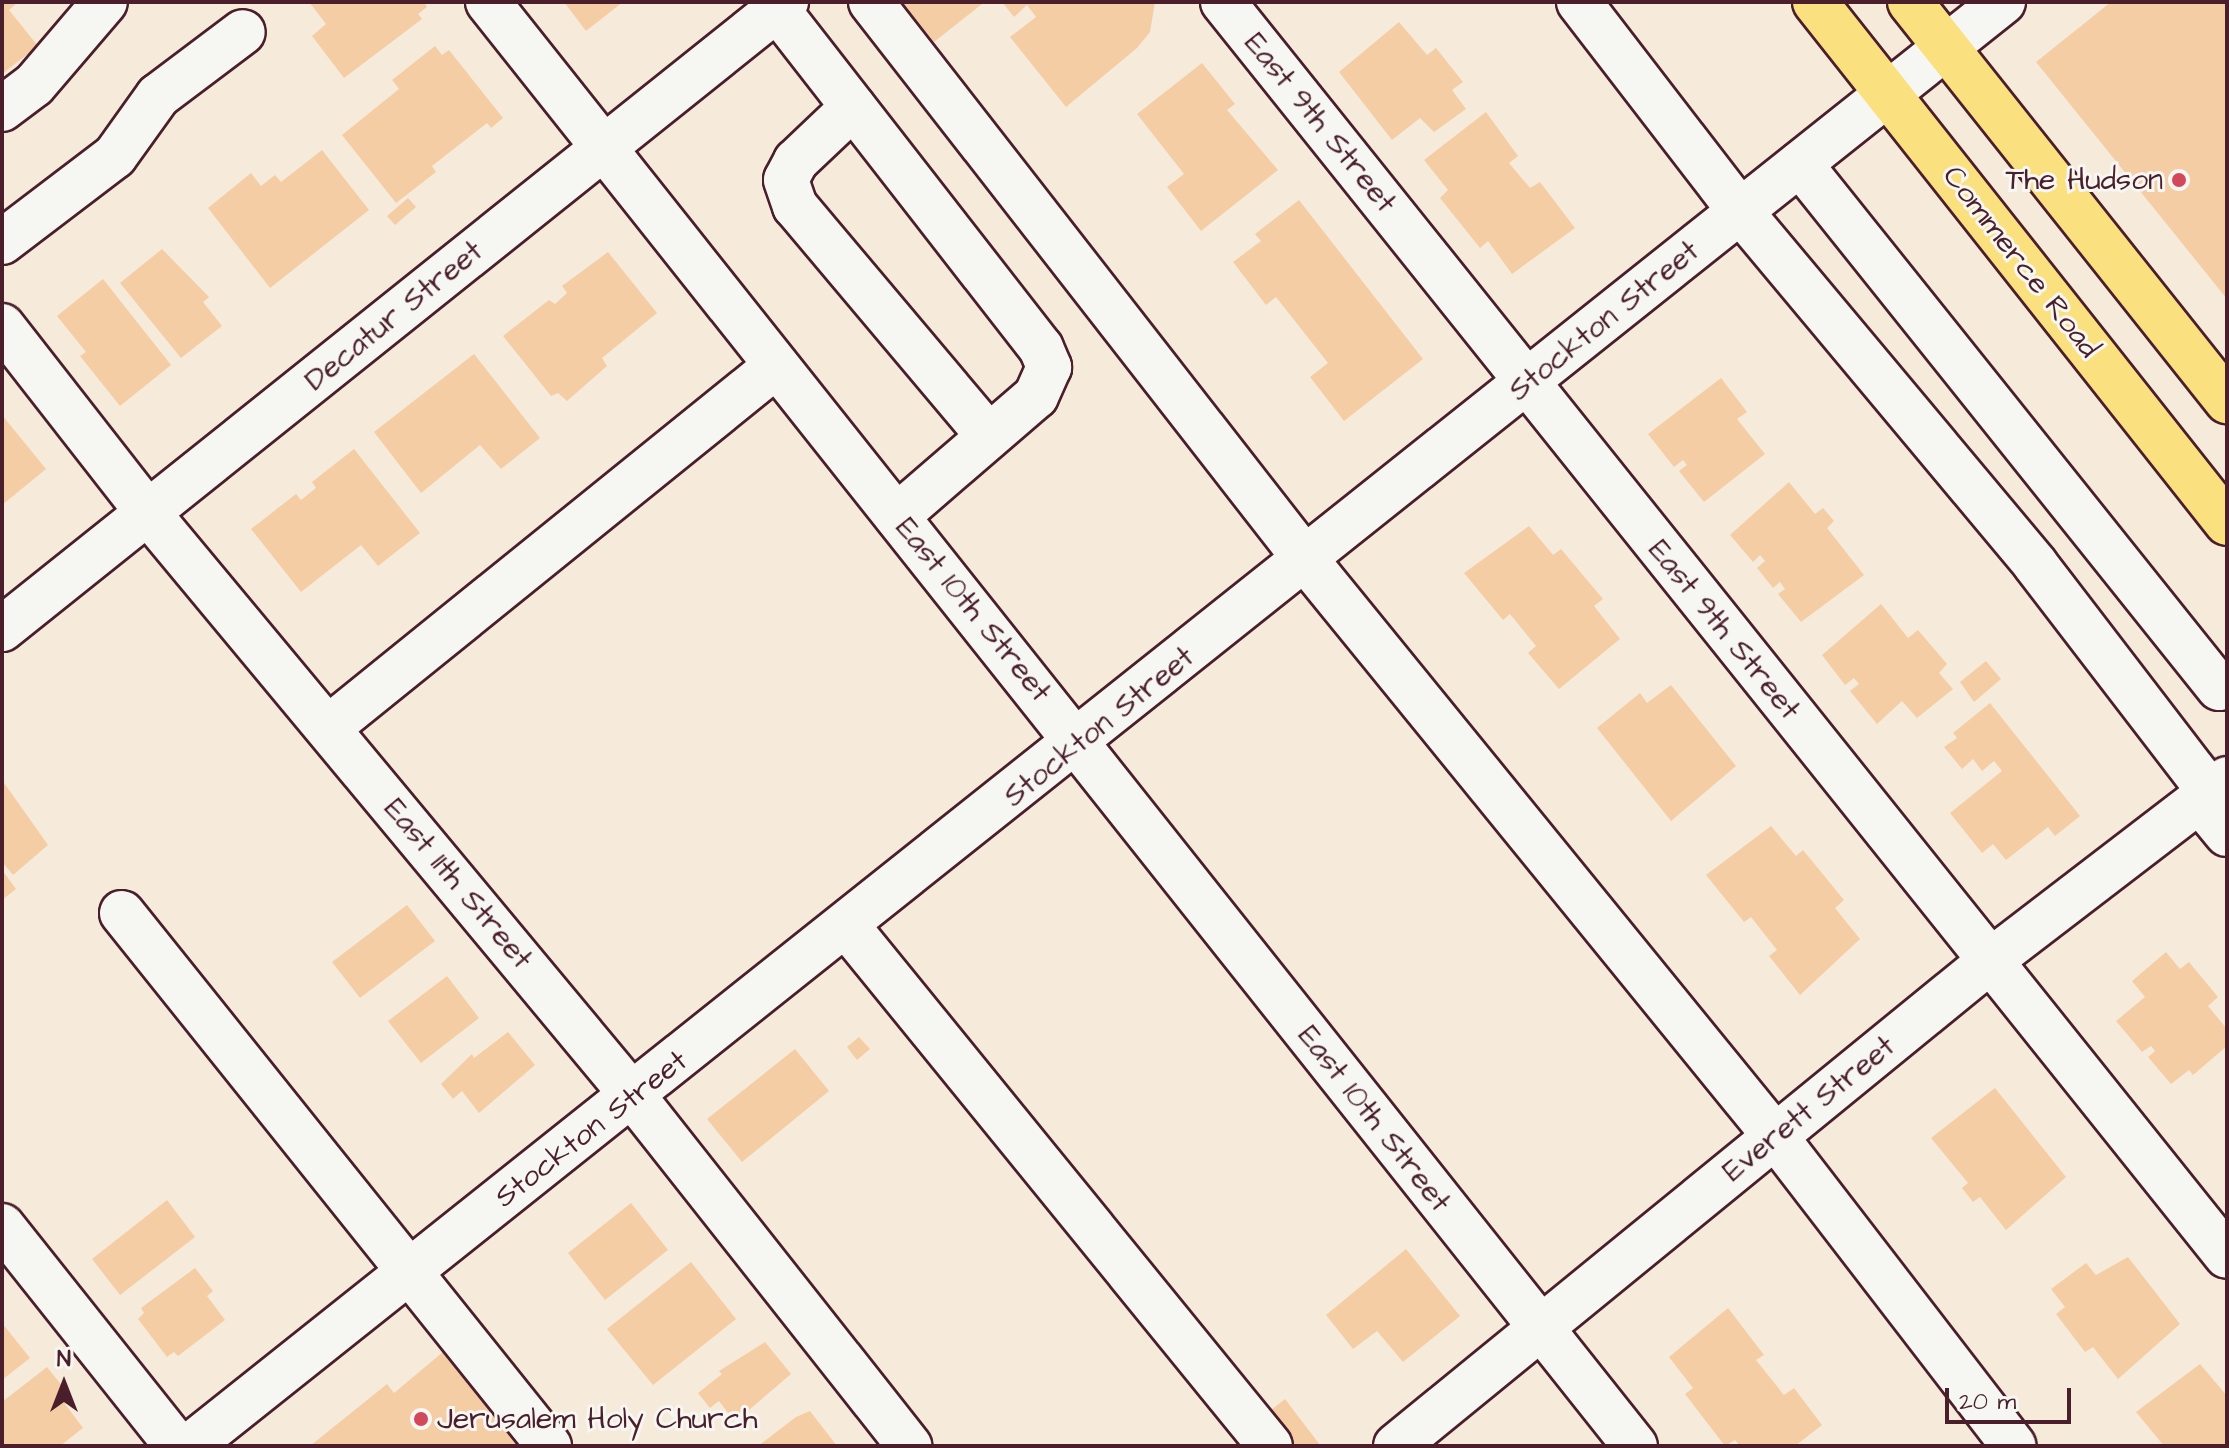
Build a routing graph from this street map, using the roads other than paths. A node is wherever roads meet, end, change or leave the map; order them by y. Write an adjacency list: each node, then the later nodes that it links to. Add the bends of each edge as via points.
1 (105, 2): 14 (street, via 34,85)
2 (488, 2): 15 (street, East 10th Street)
3 (871, 2): 27 (street)
4 (1223, 2): 21 (street, East 9th Street)
5 (1579, 2): 17 (street)
6 (1815, 2): 12 (main road, Commerce Road)
7 (1910, 2): 11 (main road)
8 (2003, 2): 11 (street, Stockton Street)
9 (781, 6): 13 (street); 15 (street, Decatur Street)
10 (243, 32): 18 (street, via 158,96 115,156)
11 (1947, 48): 12 (street, Stockton Street); 22 (main road)
12 (1888, 94): 16 (street, Stockton Street); 26 (main road, Commerce Road)
13 (853, 107): 23 (street, via 1041,348 1049,367 1036,396); 23 (street, via 796,161 786,180 795,206)
14 (2, 109)
15 (602, 149): 20 (street, East 10th Street); 24 (street, Decatur Street)
16 (1800, 164): 17 (street, Stockton Street); 29 (street)
17 (1741, 212): 21 (street, Stockton Street); 32 (street, via 1996,515)
18 (2, 242)
19 (2, 326): 24 (street, East 11th Street)
20 (776, 366): 25 (street, East 10th Street); 30 (street)
21 (1527, 383): 27 (street, Stockton Street); 36 (street, East 9th Street)
22 (2227, 401)
23 (989, 436): 25 (street)
24 (149, 514): 28 (street, Decatur Street); 30 (street, East 11th Street)
25 (897, 516): 31 (street, East 10th Street)
26 (2227, 523)
27 (1306, 560): 31 (street, Stockton Street); 38 (street)
28 (2, 629)
29 (2219, 688)
30 (328, 728): 37 (street, East 11th Street)
31 (1079, 743): 35 (street, Stockton Street); 42 (street, East 10th Street)
32 (2212, 790): 33 (street); 36 (street, Everett Street)
33 (2227, 834)
34 (122, 913): 41 (street)
35 (847, 926): 37 (street, Stockton Street); 47 (street)
36 (1990, 961): 38 (street, Everett Street); 40 (street, East 9th Street)
37 (633, 1096): 41 (street, Stockton Street); 46 (street, East 11th Street)
38 (1775, 1136): 42 (street, Everett Street); 50 (street)
39 (2, 1226): 43 (street)
40 (2227, 1256)
41 (412, 1270): 44 (street, Stockton Street); 45 (street)
42 (1539, 1329): 48 (street, Everett Street); 49 (street, East 10th Street)
43 (177, 1446)
44 (190, 1446)
45 (549, 1446)
46 (909, 1446)
47 (1270, 1446)
48 (1396, 1446)
49 (1635, 1446)
50 (2014, 1446)

